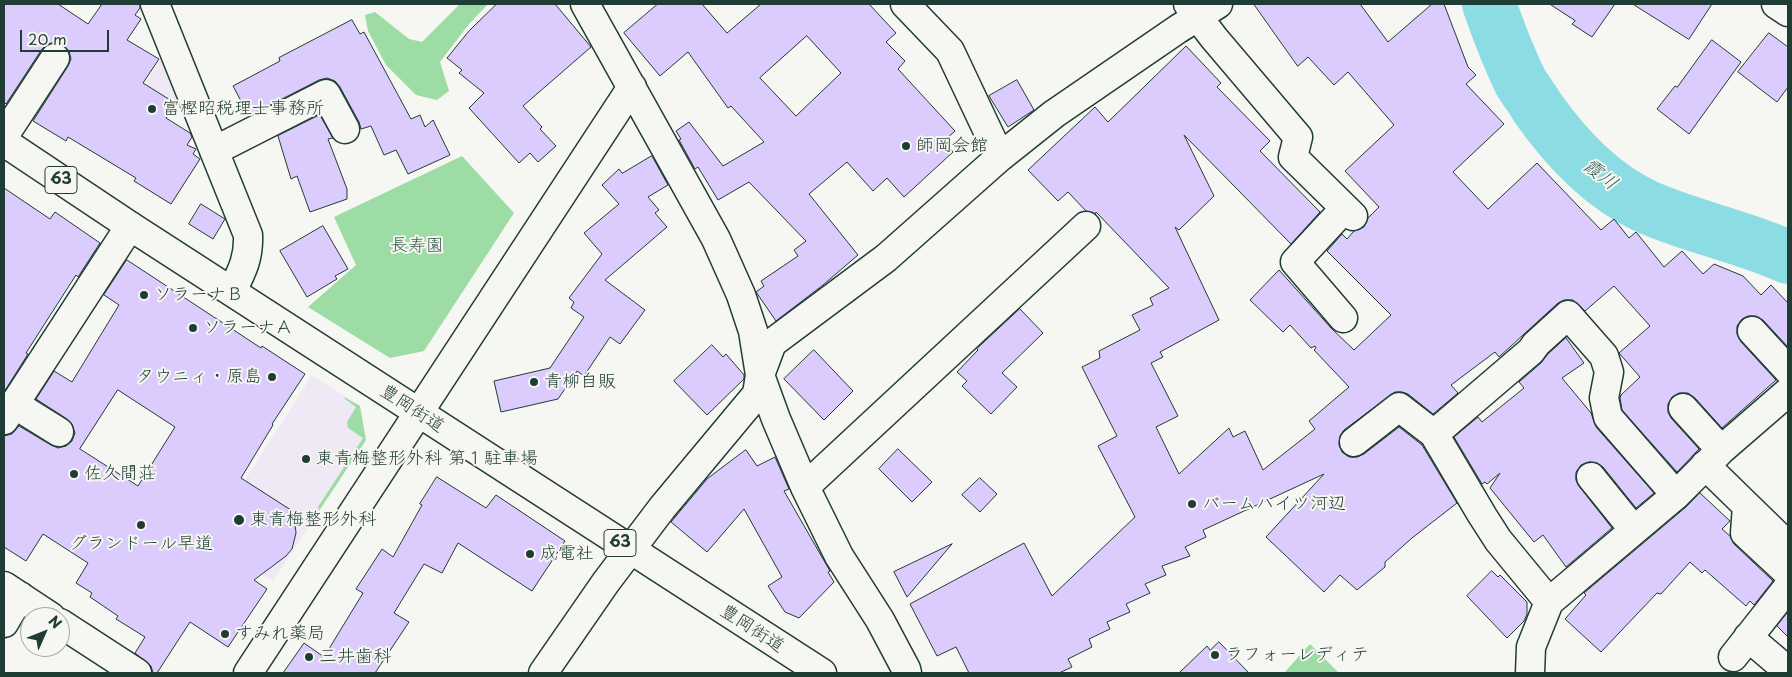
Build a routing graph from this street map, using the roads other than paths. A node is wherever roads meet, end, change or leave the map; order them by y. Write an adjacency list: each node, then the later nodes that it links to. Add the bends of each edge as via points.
1 (156, 4): 12 (street)
2 (585, 4): 8 (street)
3 (905, 4): 13 (street, via 950,51)
4 (1776, 4): 6 (street)
5 (1201, 8): 13 (street); 17 (street, via 1214,38 1298,137 1293,157 1349,212 1295,262)
6 (1788, 12)
7 (55, 58): 10 (street)
8 (632, 87): 20 (street, via 716,239 741,295 753,331); 24 (street)
9 (345, 129): 12 (street, via 326,94)
10 (4, 136)
11 (4, 142): 14 (street, 豊岡街道 / 63)
12 (214, 151): 16 (street, via 248,234 246,263)
13 (1000, 157): 20 (street, via 886,258 772,343)
14 (130, 226): 16 (street, 豊岡街道 / 63); 23 (street)
15 (1086, 226): 30 (street)
16 (232, 291): 24 (street, 豊岡街道 / 63)
17 (1343, 318)
18 (1752, 331): 19 (street)
19 (1788, 370)
20 (760, 375): 30 (street); 35 (street, via 757,394)
21 (1788, 392): 28 (street)
22 (1684, 408): 28 (street)
23 (9, 412): 25 (street)
24 (419, 412): 35 (street, 豊岡街道 / 63); 45 (street)
25 (59, 432)
26 (1434, 434): 27 (street, via 1399,407); 31 (street, via 1568,315 1604,356 1609,372 1604,398 1608,417); 39 (street, via 1498,540)
27 (1354, 442)
28 (1713, 458): 31 (street); 32 (street)
29 (1591, 477): 33 (street)
30 (805, 487): 48 (street, via 839,556 880,620)
31 (1676, 495): 33 (street)
32 (1747, 506): 34 (street); 36 (street, via 1745,533)
33 (1633, 530): 39 (street)
34 (1788, 546)
35 (630, 550): 46 (street); 47 (street, 豊岡街道 / 63)
36 (1788, 573)
37 (1788, 587): 43 (street, via 1741,647)
38 (12, 591): 40 (street); 41 (street)
39 (1549, 602): 49 (street, via 1531,647)
40 (36, 607)
41 (4, 623)
42 (70, 629): 44 (street)
43 (1788, 671)
44 (138, 673)
45 (248, 673)
46 (543, 673)
47 (822, 673)
48 (907, 673)
49 (1530, 673)

